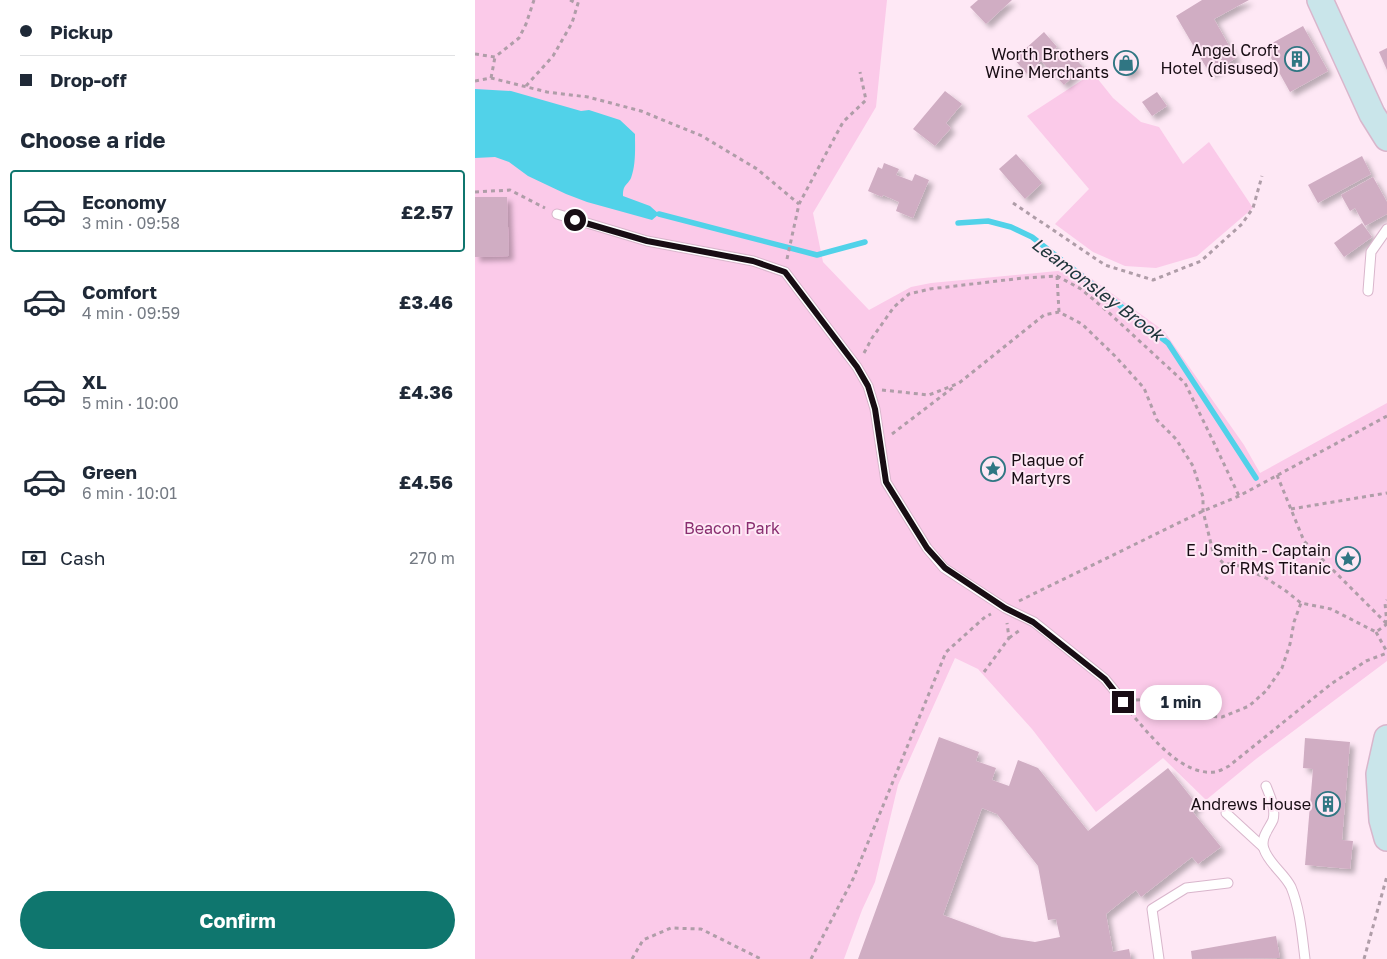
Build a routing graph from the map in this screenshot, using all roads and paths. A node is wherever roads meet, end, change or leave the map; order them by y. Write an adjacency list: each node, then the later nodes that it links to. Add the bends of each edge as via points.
1 (534, 0): 6 (path, via 519,38)
2 (570, 0): 4 (path)
3 (1320, 0): 11 (street, via 1372,114)
4 (578, 2): 10 (path, via 573,23 553,56)
5 (475, 54): 6 (path)
6 (495, 57): 8 (path)
7 (860, 72): 15 (path, via 866,100 843,122)
8 (491, 78): 9 (path); 10 (path)
9 (475, 80)
10 (526, 86): 15 (path, via 641,111 702,136 757,170)
11 (1387, 138)
12 (1261, 176): 14 (path, via 1253,208 1242,224 1201,261 1153,280 1105,265)
13 (475, 192): 16 (path, via 510,190)
14 (1013, 203)
15 (799, 204): 18 (path)
16 (557, 214): 22 (lane, via 647,241 753,261 785,272)
17 (1387, 229): 20 (lane, via 1371,252)
18 (787, 260)
19 (1057, 276): 21 (path); 22 (path, via 909,294 894,307); 29 (path, via 1081,289 1185,383)
20 (1368, 291)
21 (1059, 312): 23 (path, via 1044,315); 31 (path, via 1082,324 1144,388 1157,420 1176,439 1193,466 1203,497)
22 (857, 367): 24 (lane)
23 (959, 383): 24 (path, via 929,395 888,392); 26 (path)
24 (868, 386): 26 (lane)
25 (1386, 418): 27 (path)
26 (880, 443): 34 (lane, via 886,482 927,548 945,568)
27 (1277, 475): 29 (path); 30 (path)
28 (1387, 493): 30 (path)
29 (1239, 496): 31 (path)
30 (1291, 509): 35 (path, via 1304,541)
31 (1203, 512): 33 (path, via 1213,552 1223,563 1266,578); 34 (path)
32 (1387, 600): 35 (path)
33 (1301, 603): 36 (path, via 1331,608); 39 (path, via 1282,668 1266,691 1249,706 1222,717 1200,716 1149,699)
34 (1005, 608): 38 (path, via 1009,638); 39 (lane, via 1041,628 1105,679); 49 (path, via 985,617 946,652 853,879)
35 (1387, 624): 36 (path)
36 (1376, 632): 37 (path)
37 (1387, 653): 39 (path, via 1366,661 1331,684 1229,766 1216,772 1203,772 1185,765 1164,750)
38 (984, 672)
39 (1123, 702)
40 (1387, 738): 43 (street, via 1379,774 1382,820)
41 (1266, 786): 44 (lane, via 1273,804 1273,819 1265,832)
42 (1226, 813): 44 (lane)
43 (1387, 838)
44 (1263, 847): 51 (lane, via 1290,885 1299,915)
45 (1387, 876): 52 (path)
46 (1228, 883): 50 (lane, via 1186,888 1152,909)
47 (632, 959): 48 (path, via 643,940 671,928 701,929)
48 (761, 959)
49 (811, 959)
50 (1159, 959)
51 (1305, 959)
52 (1364, 959)

